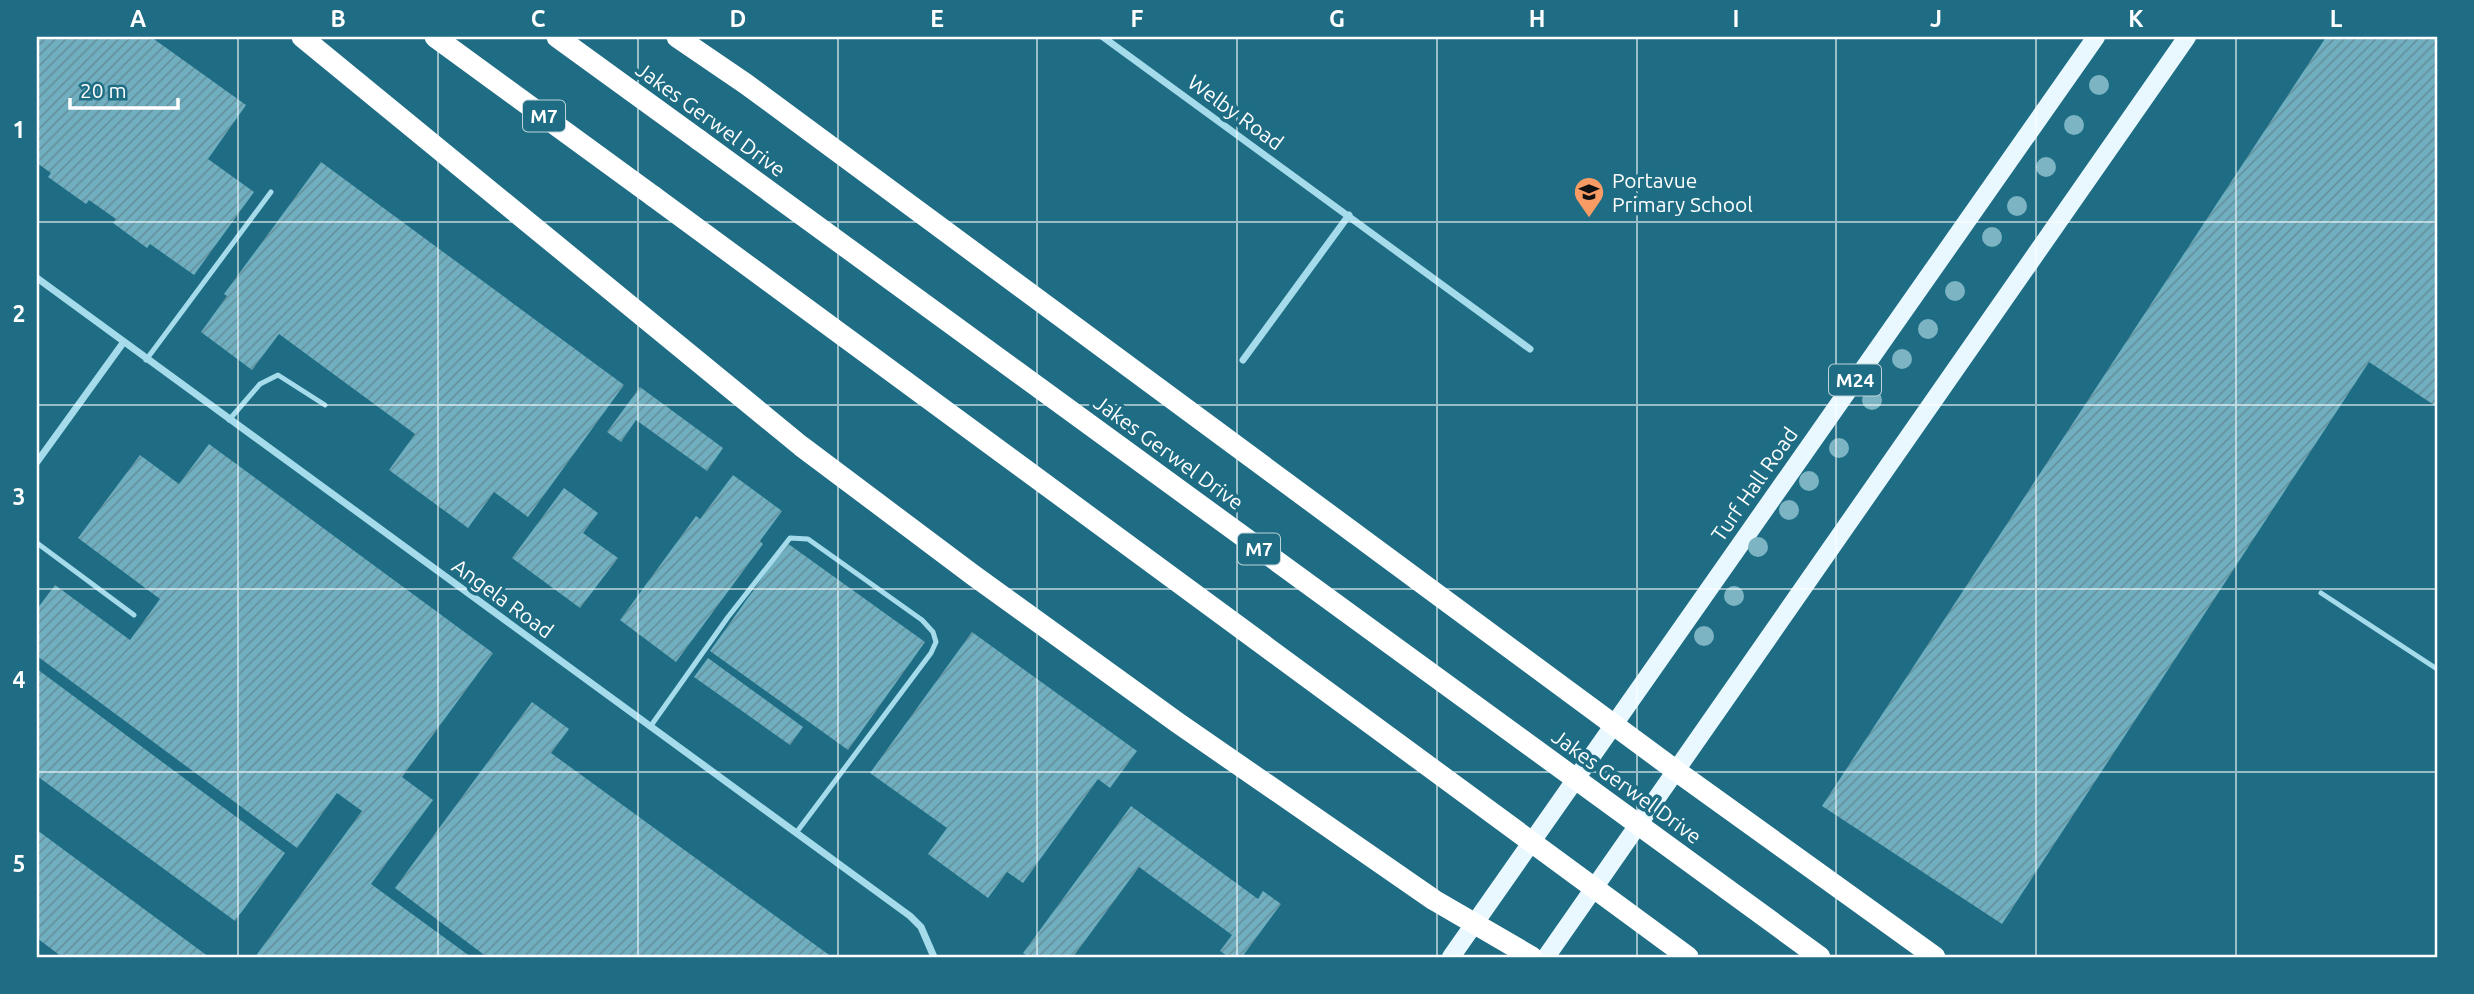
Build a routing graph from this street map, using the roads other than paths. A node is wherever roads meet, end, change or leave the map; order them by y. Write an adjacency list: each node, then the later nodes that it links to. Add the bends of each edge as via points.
1 (302, 37): 26 (highway, via 801,446 1150,703)
2 (435, 37): 31 (highway, M7, bridge)
3 (557, 37): 32 (highway, Jakes Gerwel Drive / M7, bridge)
4 (677, 37): 22 (highway)
5 (1103, 37): 9 (street, Welby Road)
6 (2096, 37): 22 (main road, Turf Hall Road / M24)
7 (2187, 37): 24 (main road)
8 (271, 192): 13 (lane)
9 (1349, 215): 12 (street, Welby Road); 14 (street)
10 (37, 278): 11 (street, Angela Road)
11 (123, 343): 13 (street, Angela Road); 17 (street)
12 (1530, 349)
13 (146, 360): 16 (street, Angela Road)
14 (1243, 360)
15 (325, 405): 16 (lane, via 278,375 260,384)
16 (229, 420): 23 (street, Angela Road)
17 (37, 462)
18 (37, 543): 20 (lane)
19 (2321, 593): 21 (lane)
20 (134, 615)
21 (2437, 669)
22 (1614, 724): 24 (highway); 26 (main road, Turf Hall Road / M24)
23 (650, 727): 25 (street, Angela Road); 25 (lane, via 790,538 808,538 912,612 933,632 936,642 931,653)
24 (1675, 770): 30 (main road); 33 (highway)
25 (796, 833): 27 (street, Angela Road, via 910,916)
26 (1473, 923): 28 (main road, Turf Hall Road / M24); 29 (highway)
27 (934, 957)
28 (1451, 957)
29 (1532, 957)
30 (1546, 957)
31 (1688, 957)
32 (1820, 957)
33 (1935, 957)

